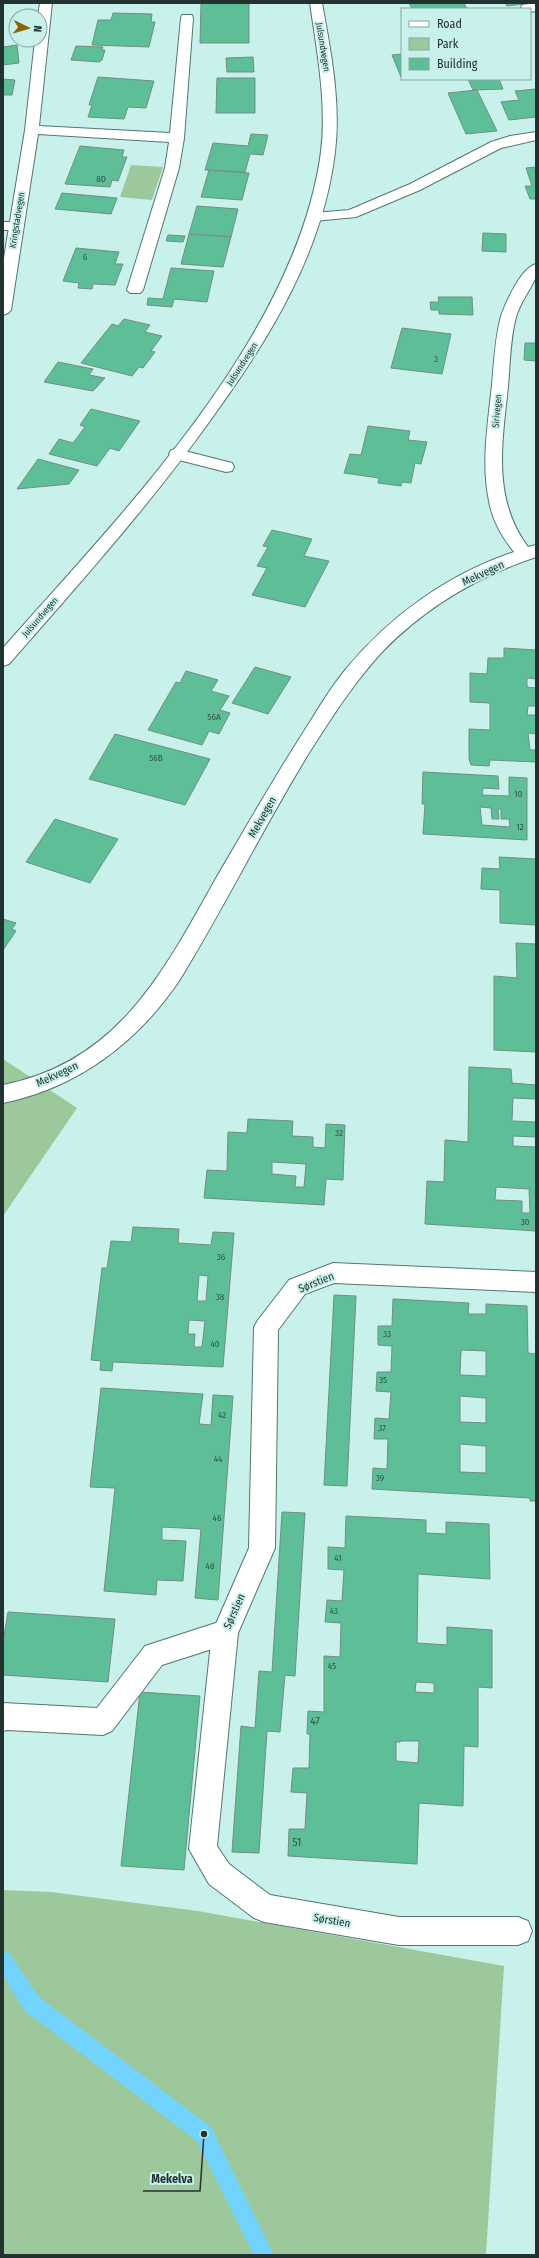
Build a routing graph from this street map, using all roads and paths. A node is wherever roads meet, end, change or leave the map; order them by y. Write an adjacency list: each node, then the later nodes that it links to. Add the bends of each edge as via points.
1 (46, 3): 4 (street, Kringstadvegen)
2 (316, 3): 7 (street, Julsundvegen, via 329,78 329,113 328,152)
3 (187, 18): 6 (street)
4 (32, 130): 6 (street); 8 (street, Kringstadvegen)
5 (536, 136): 7 (street, via 496,145 415,187 356,212 331,217)
6 (177, 138): 10 (street, via 164,201)
7 (314, 217): 12 (street, Julsundvegen, via 298,261 269,321 226,388)
8 (9, 226): 11 (street, Kringstadvegen)
9 (536, 269): 14 (street, Sirivegen, via 527,279 509,317 495,438 495,475 501,515 509,534)
10 (135, 290)
11 (3, 310)
12 (177, 454): 13 (street); 15 (street, Julsundvegen, via 137,506)
13 (226, 467)
14 (530, 553): 16 (street, Mekvegen, via 479,573 445,591 412,614 359,666 331,703 289,769 174,970 147,1008 120,1036 94,1056 36,1084)
15 (3, 660)
16 (3, 1094)
17 (536, 1282): 18 (street, Sørstien, via 333,1273 297,1287 266,1327 262,1548)
18 (225, 1633): 19 (street, via 154,1655 103,1722 4,1716); 20 (street, Sørstien, via 204,1850 219,1874 264,1908 399,1931)
19 (3, 1718)
20 (518, 1931)

